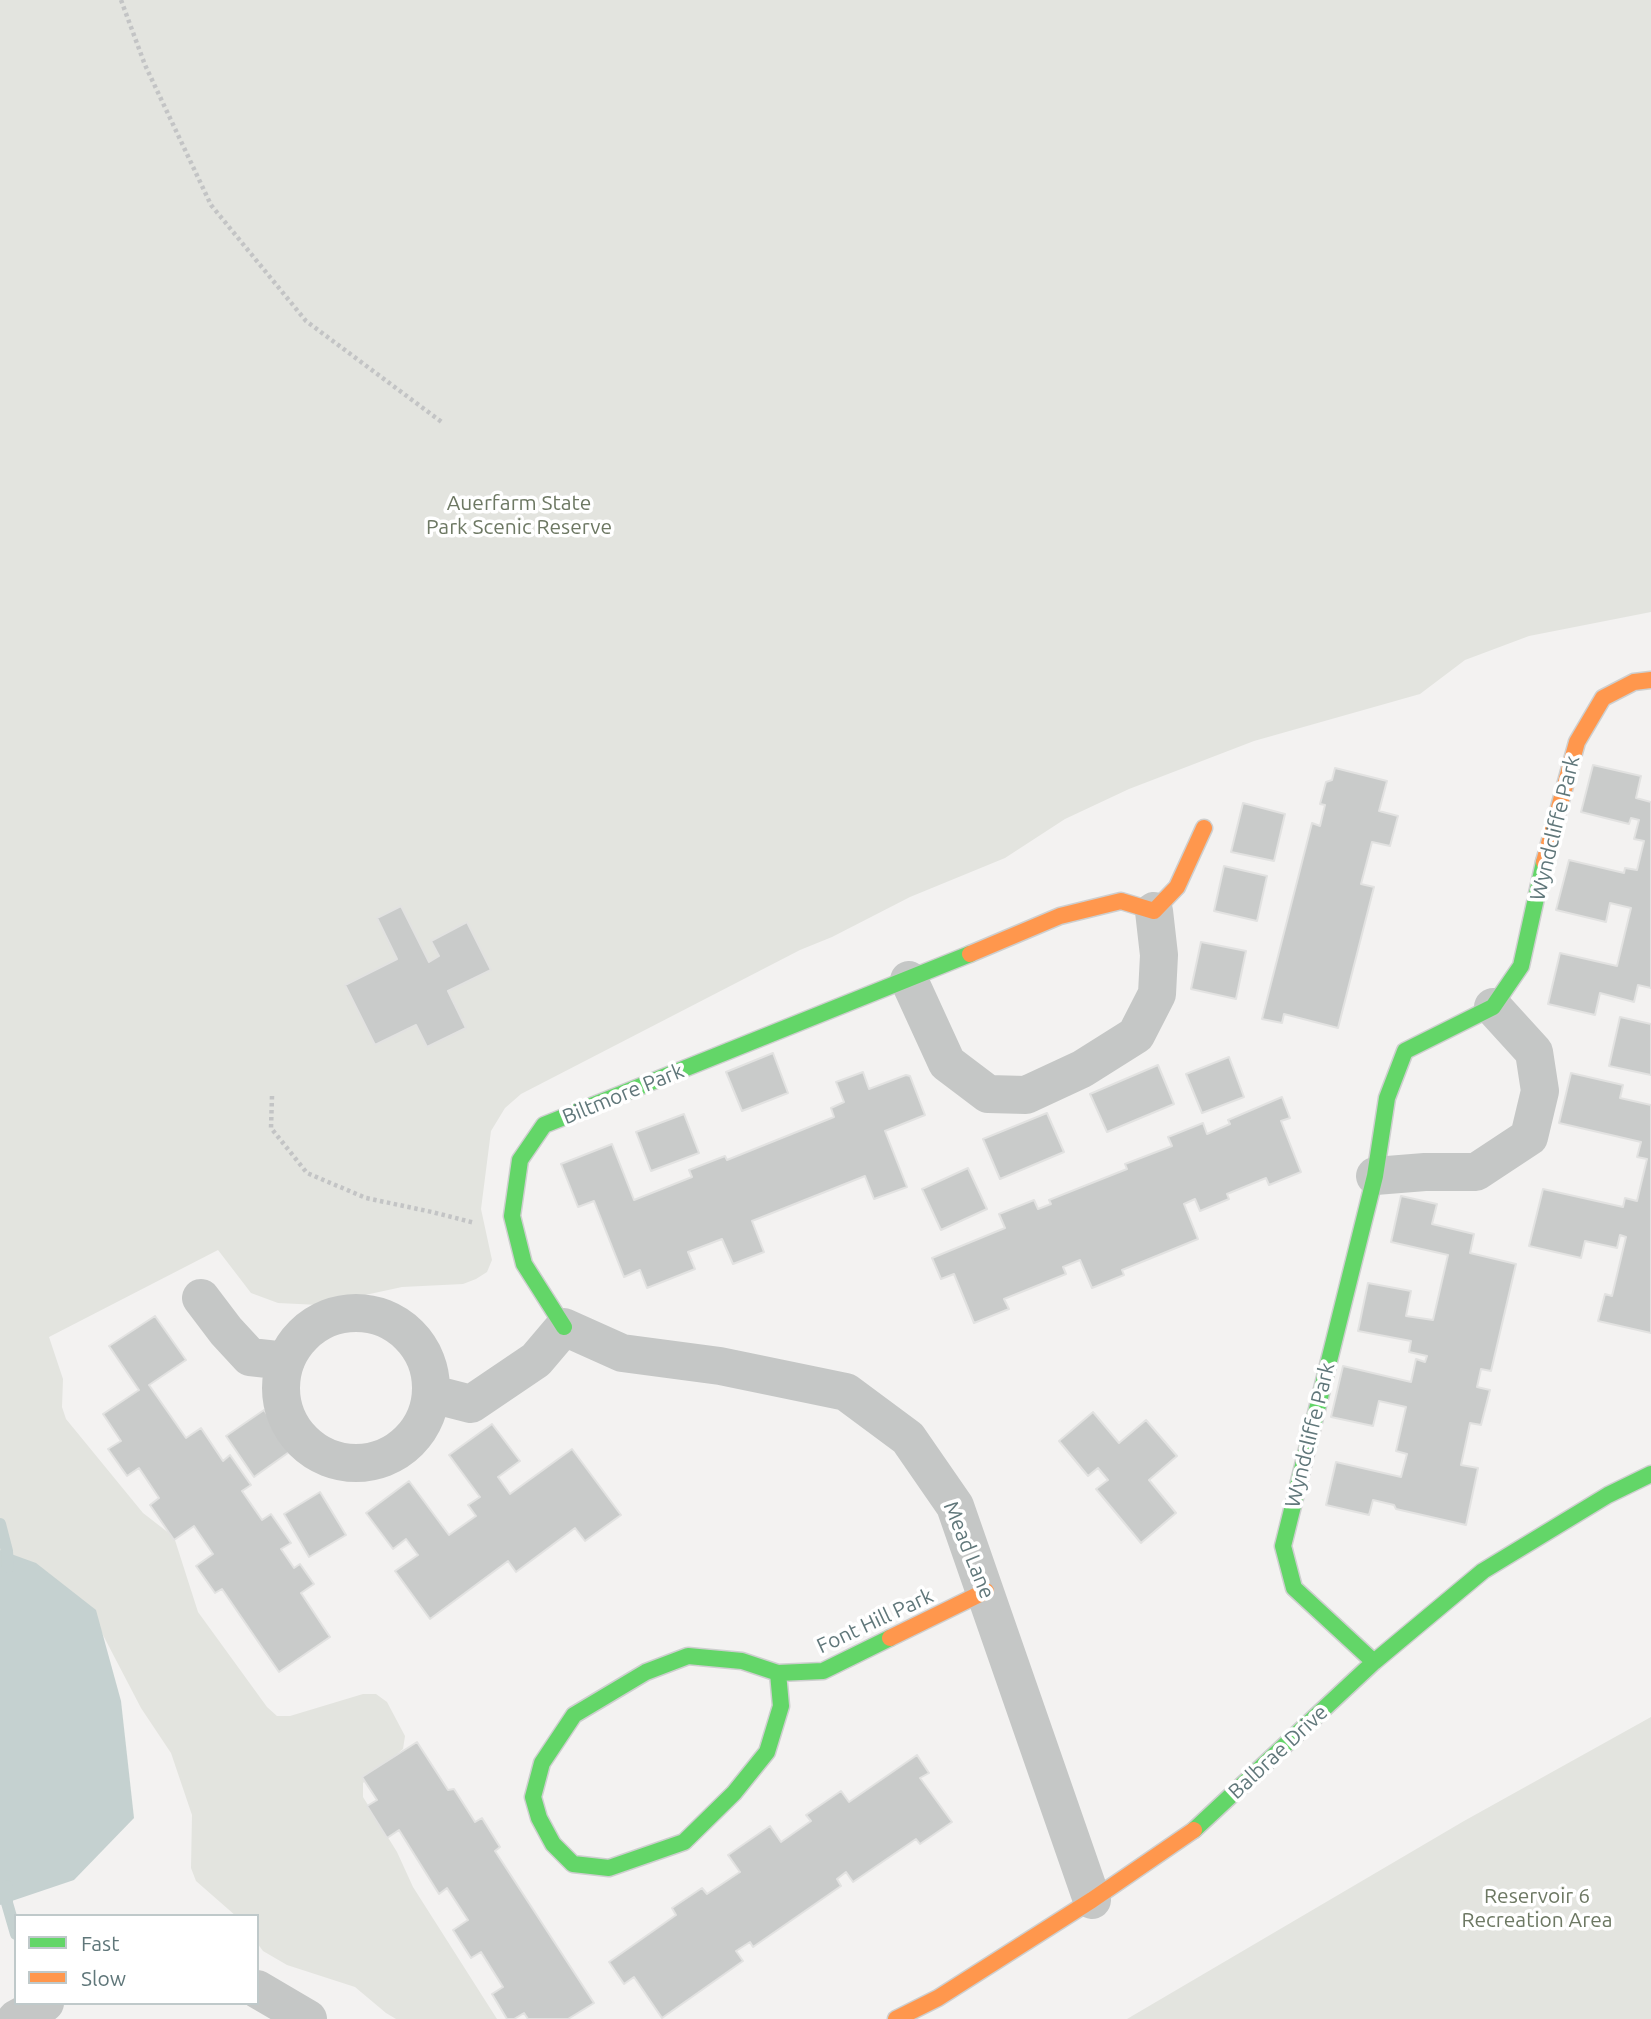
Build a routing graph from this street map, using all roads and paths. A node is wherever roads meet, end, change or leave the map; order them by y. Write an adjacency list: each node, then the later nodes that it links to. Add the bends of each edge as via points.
1 (121, 0): 2 (path, via 145,65 211,205 306,321)
2 (443, 423)
3 (1651, 680): 7 (street, Wyndcliffe Park, via 1634,682 1603,698 1577,743 1521,966)
4 (1204, 828): 5 (street, via 1177,887)
5 (1154, 911): 6 (street, Biltmore Park, via 1121,901 1060,916); 6 (street, via 1157,994 1136,1035 1082,1069 1026,1095 988,1094 947,1063)
6 (909, 981): 10 (street, Biltmore Park, via 544,1125 520,1160)
7 (1493, 1007): 9 (street, Wyndcliffe Park, via 1405,1051 1387,1098); 9 (street, via 1534,1052 1540,1091 1530,1137 1476,1172)
8 (272, 1096): 10 (path, via 271,1128 307,1173 366,1198 480,1225)
9 (1375, 1176): 17 (street, Wyndcliffe Park, via 1283,1546 1294,1588)
10 (514, 1224): 12 (street, Biltmore Park, via 524,1264)
11 (201, 1298): 13 (street, via 250,1357)
12 (564, 1327): 14 (street, via 536,1360 471,1404); 16 (street, Mead Lane, via 622,1353 720,1366 846,1392 908,1438 955,1506)
13 (286, 1361): 14 (street, via 298,1340 316,1325 338,1315 362,1313 405,1331 421,1349 430,1370); 14 (street, via 281,1386 284,1412 297,1434 316,1452 340,1462 365,1463 390,1456 411,1440 425,1419)
14 (432, 1394)
15 (1651, 1474): 17 (street, Balbrae Drive, via 1483,1571)
16 (986, 1591): 18 (street, Font Hill Park, via 823,1671); 19 (street, Mead Lane)
17 (1374, 1662): 19 (street, Balbrae Drive, via 1196,1829)
18 (778, 1673): 18 (street, Font Hill Park, via 742,1661 688,1656 646,1672 574,1715 542,1763 533,1797 554,1843 573,1864 609,1868 684,1842 734,1793 767,1752 781,1706)
19 (1092, 1900): 24 (street, Balbrae Drive, via 938,1998)
20 (259, 1990): 23 (street)
21 (41, 2005): 22 (street)
22 (16, 2019)
23 (308, 2019)
24 (896, 2019)

